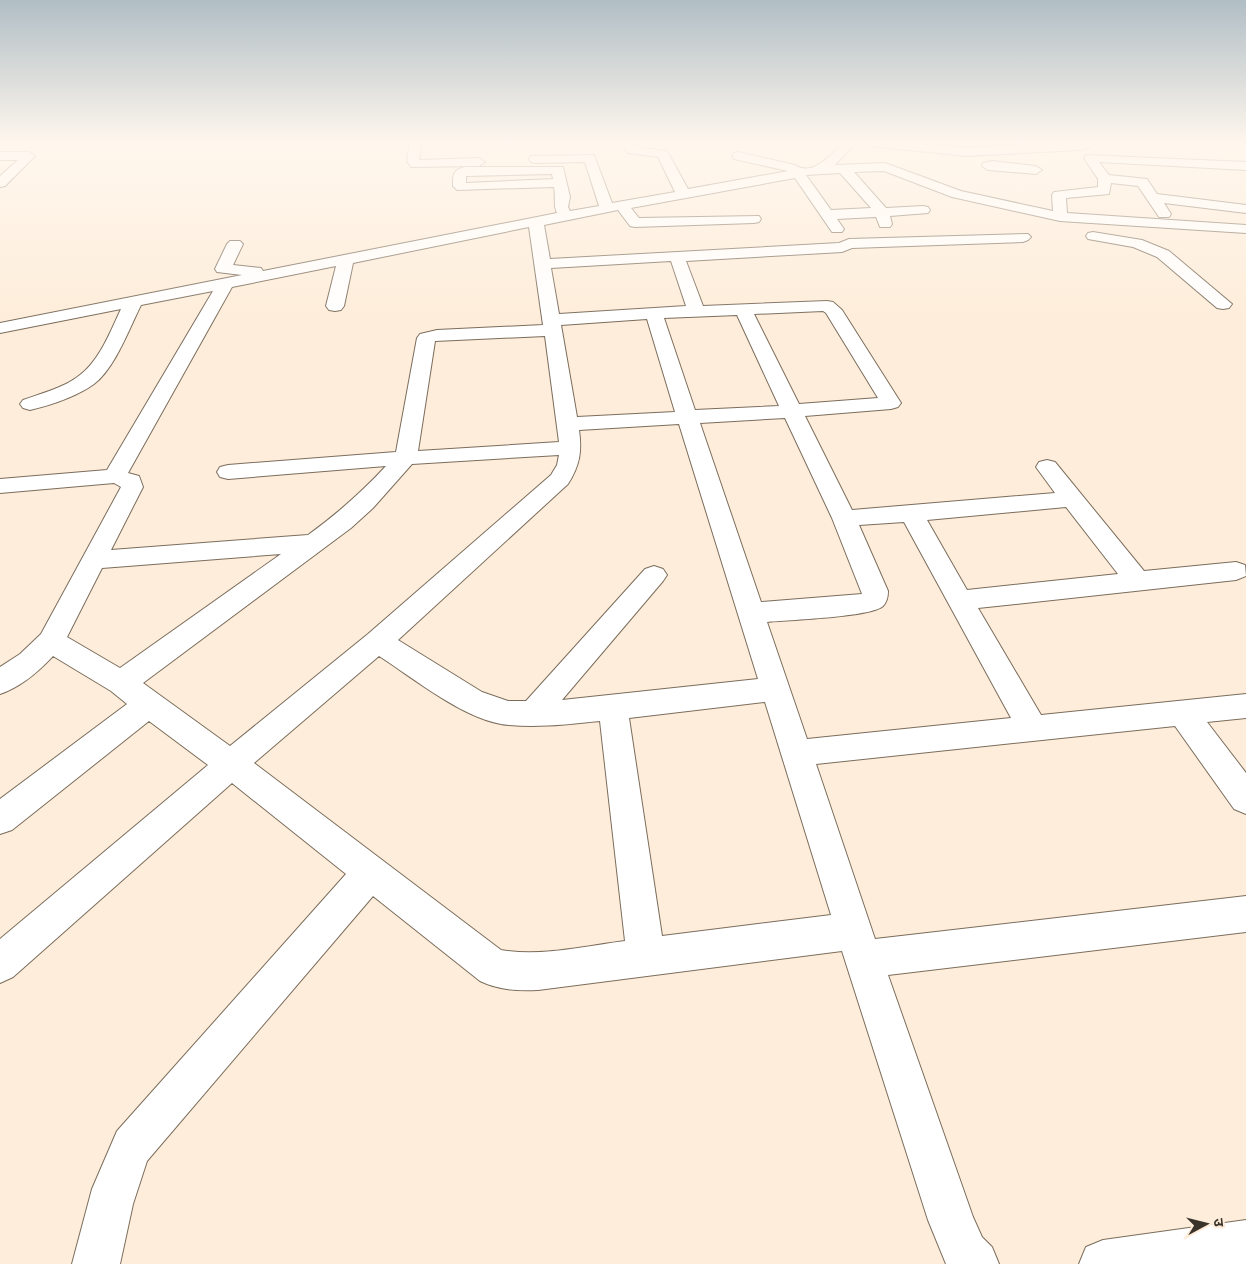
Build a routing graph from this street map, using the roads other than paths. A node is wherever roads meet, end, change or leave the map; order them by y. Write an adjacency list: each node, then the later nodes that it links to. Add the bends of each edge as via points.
1 (562, 201): 19 (street)
2 (605, 201): 14 (street)
3 (650, 201): 13 (street)
4 (744, 201): 23 (street)
5 (821, 201): 18 (street)
6 (872, 201): 17 (street)
7 (1004, 201): 20 (street)
8 (1060, 201): 20 (street)
9 (1155, 201): 22 (street)
10 (1180, 201): 12 (street)
11 (1214, 201): 12 (street)
12 (1217, 205): 15 (street); 24 (street)
13 (622, 206): 14 (street); 23 (street, via 635,223)
14 (607, 208): 19 (street)
15 (1246, 209)
16 (923, 210): 17 (street)
17 (882, 212): 18 (street); 26 (street)
18 (827, 215): 28 (street)
19 (564, 216): 21 (street)
20 (1064, 218): 22 (street); 36 (street, via 1086,234 1137,243 1163,254)
21 (536, 222): 31 (street); 32 (street)
22 (1172, 225): 24 (street)
23 (759, 227): 29 (street)
24 (1240, 229)
25 (1024, 237): 26 (street)
26 (890, 243): 28 (street)
27 (235, 244): 33 (street, via 223,269 253,271)
28 (849, 244): 29 (street)
29 (774, 252): 30 (street)
30 (677, 256): 32 (street); 39 (street)
31 (346, 259): 33 (street); 37 (street)
32 (542, 264): 41 (street)
33 (258, 277): 34 (street)
34 (226, 283): 35 (street); 50 (street)
35 (134, 302): 42 (street); 43 (street, via 92,375 74,387)
36 (1223, 304)
37 (335, 306)
38 (743, 309): 39 (street); 44 (street); 44 (street, via 830,307 891,403)
39 (696, 311): 40 (street)
40 (654, 314): 41 (street); 45 (street)
41 (551, 325): 46 (street); 47 (street, via 426,338)
42 (0, 328)
43 (30, 404)
44 (792, 411): 45 (street); 54 (street)
45 (686, 416): 46 (street); 61 (street)
46 (569, 436): 47 (street); 63 (street, via 568,465 560,479)
47 (406, 458): 49 (street); 55 (street, via 365,503)
48 (1047, 467): 52 (street)
49 (228, 472)
50 (115, 476): 51 (street); 56 (street, via 131,481 132,487)
51 (0, 486)
52 (1073, 500): 53 (street); 59 (street)
53 (911, 514): 54 (street); 60 (street)
54 (844, 518): 61 (street, via 872,582 874,599 867,603)
55 (315, 543): 56 (street); 65 (street)
56 (92, 560): 62 (street)
57 (1236, 570): 59 (street)
58 (654, 575): 71 (street)
59 (1137, 581): 60 (street)
60 (959, 600): 72 (street)
61 (752, 613): 66 (street)
62 (50, 641): 64 (street, via 41,653); 65 (street)
63 (378, 641): 71 (street, via 472,701 508,714); 74 (street)
64 (5, 676)
65 (122, 683): 67 (street)
66 (776, 689): 69 (street); 73 (street)
67 (149, 704): 74 (street); 76 (street)
68 (1246, 706): 70 (street)
69 (613, 708): 71 (street); 80 (street)
70 (1183, 713): 72 (street); 75 (street)
71 (532, 715)
72 (1032, 728): 73 (street)
73 (797, 753): 79 (street)
74 (231, 764): 77 (street); 81 (street)
75 (1246, 799)
76 (0, 819)
77 (371, 872): 80 (street, via 493,968 538,971); 83 (street, via 132,1146 122,1165)
78 (1246, 914): 79 (street)
79 (859, 945): 80 (street); 84 (street, via 951,1220 965,1254)
80 (646, 958)
81 (0, 964)
82 (1246, 1243): 85 (street)
83 (96, 1264)
84 (975, 1264)
85 (1103, 1264)

